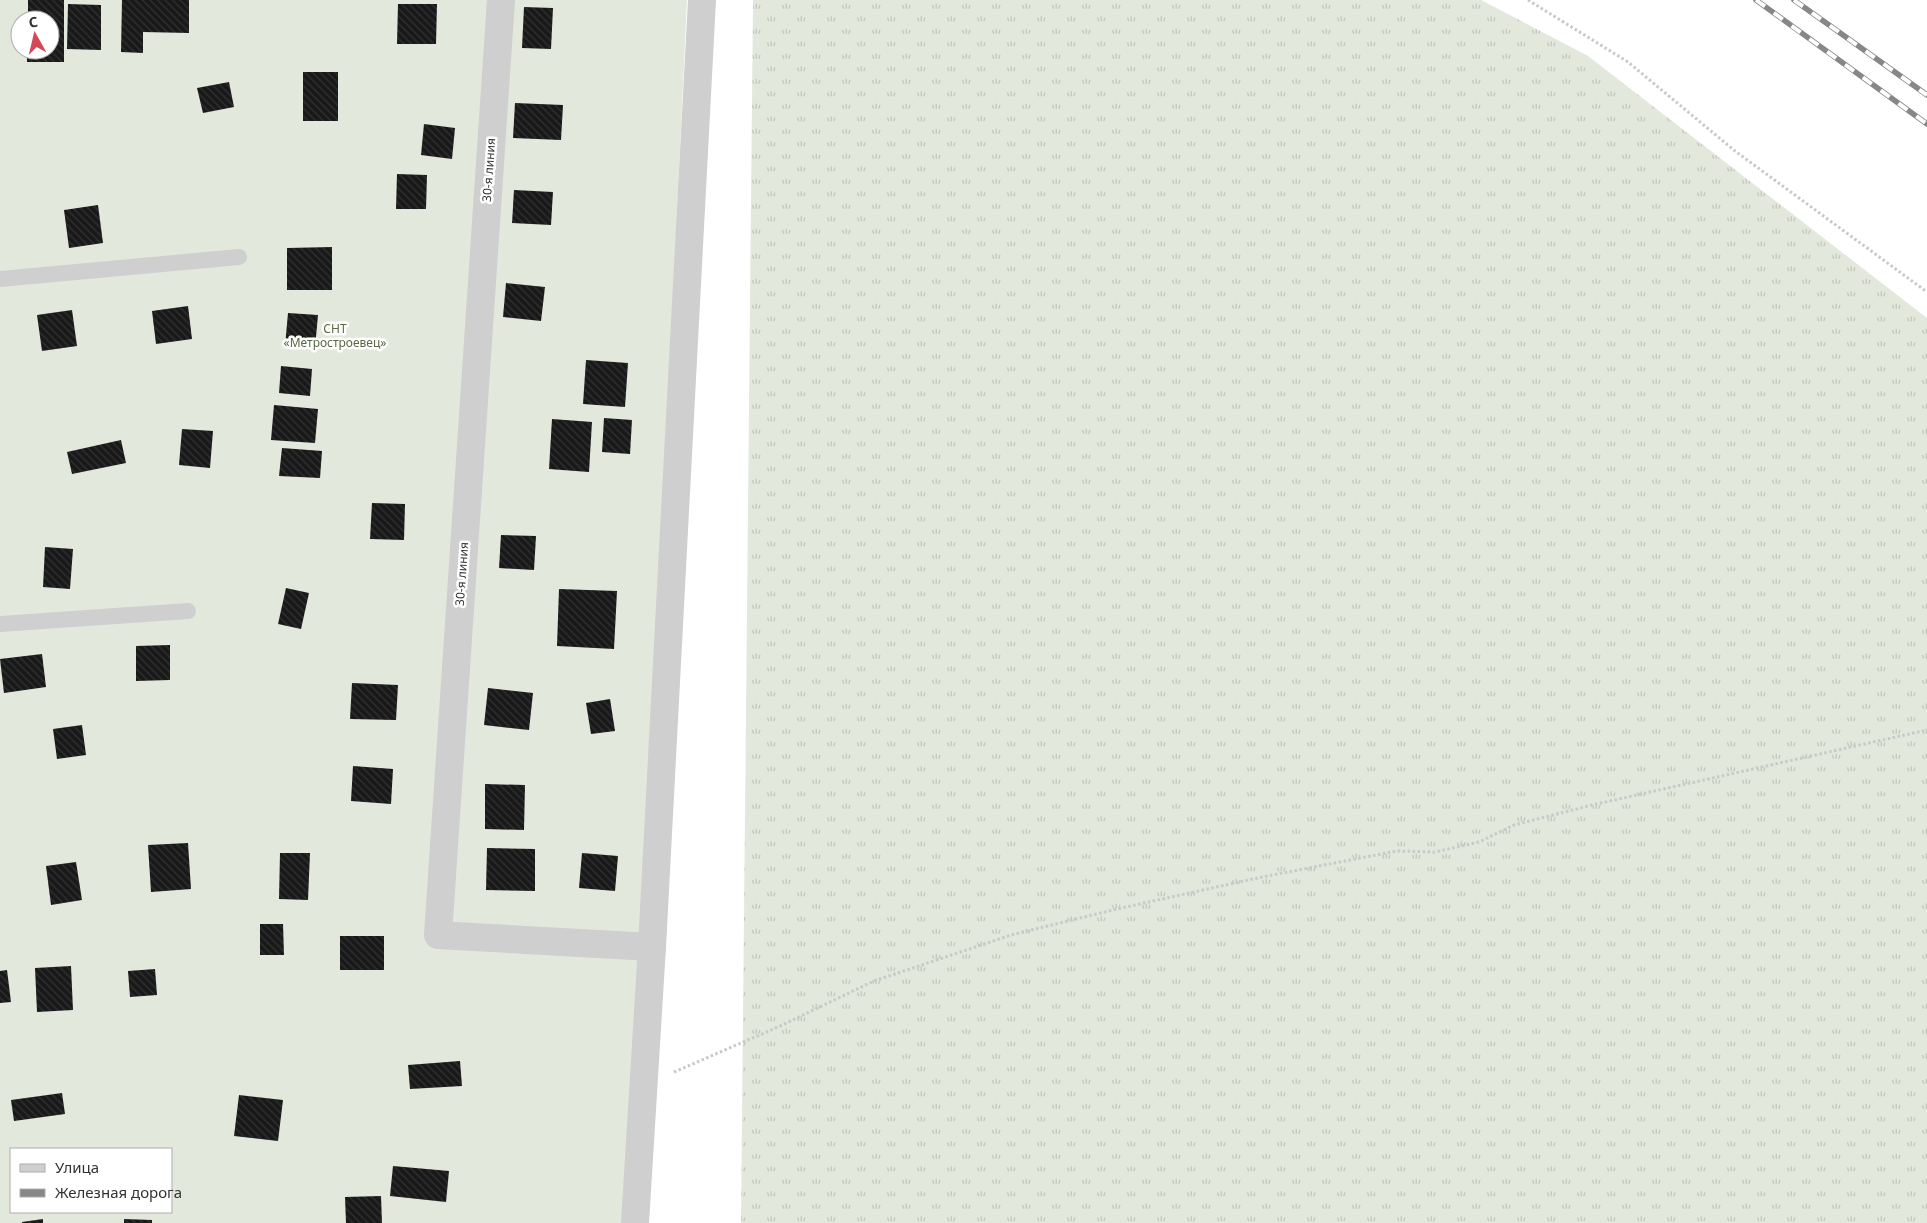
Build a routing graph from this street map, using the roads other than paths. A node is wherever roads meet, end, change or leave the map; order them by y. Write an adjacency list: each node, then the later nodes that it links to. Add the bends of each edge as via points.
1 (501, 0): 7 (street, 30-я линия, via 438,935)
2 (702, 0): 7 (street)
3 (239, 257): 4 (lane)
4 (0, 279)
5 (188, 612): 6 (lane)
6 (0, 624)
7 (652, 947): 8 (street)
8 (635, 1223)

